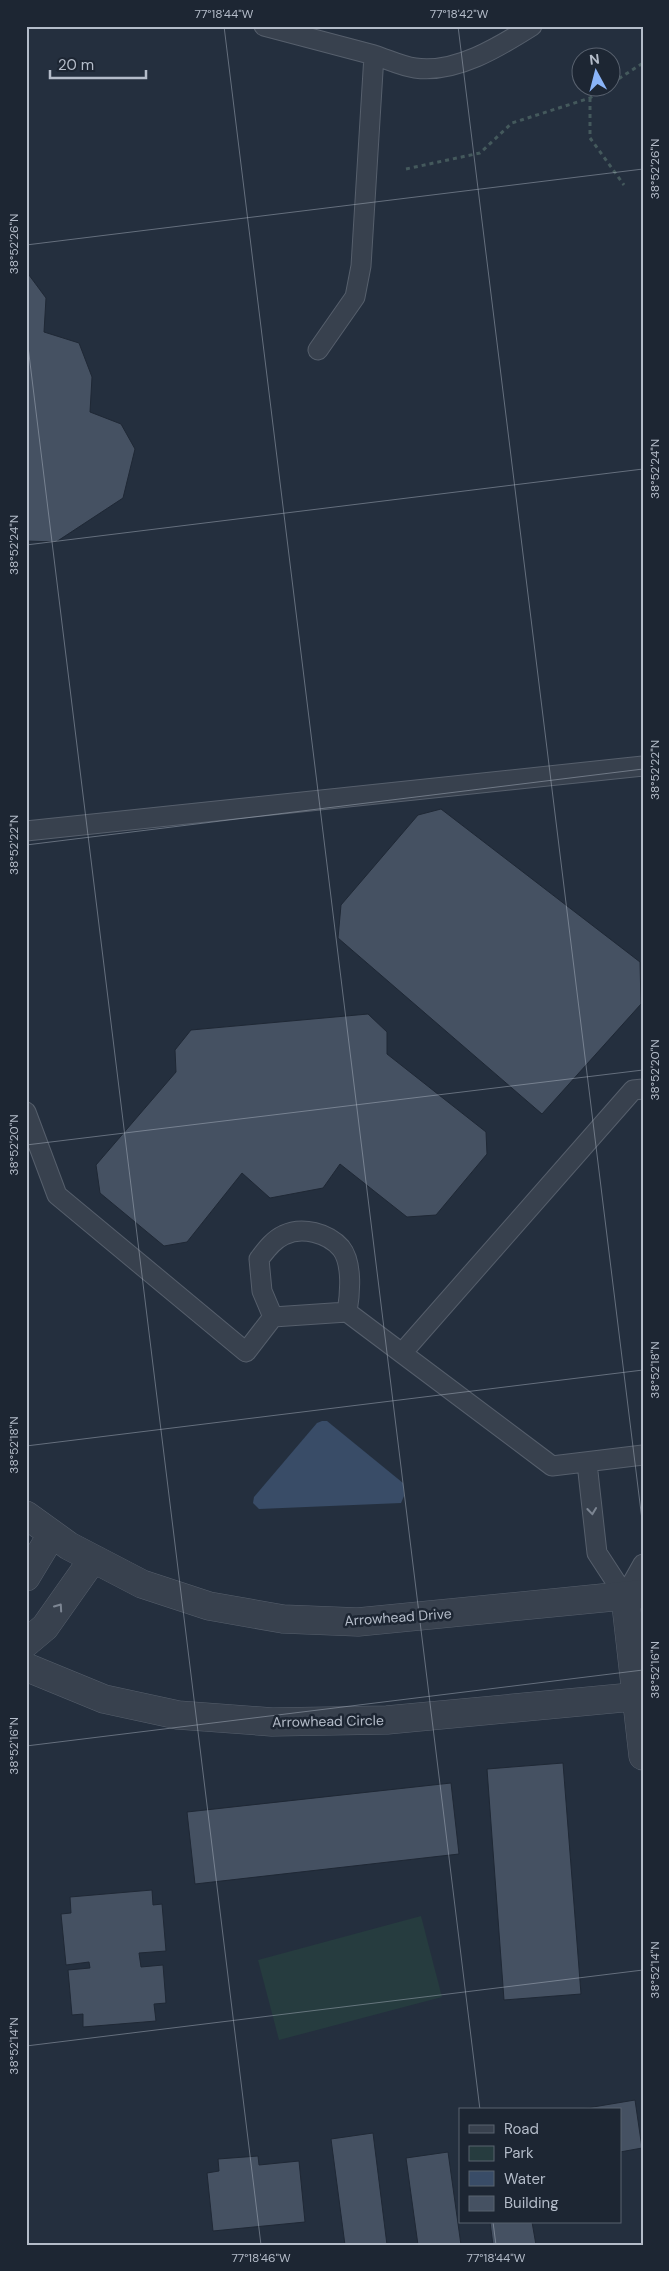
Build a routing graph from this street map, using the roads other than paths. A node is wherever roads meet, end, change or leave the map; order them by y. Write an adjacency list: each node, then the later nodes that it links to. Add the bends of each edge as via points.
1 (264, 26): 3 (lane)
2 (532, 26): 3 (lane, via 501,46 457,65 415,68)
3 (374, 55): 4 (lane, via 361,266 355,297)
4 (318, 350)
5 (643, 766): 6 (lane)
6 (26, 832)
7 (643, 1089): 11 (lane, via 633,1090)
8 (26, 1112): 10 (lane, via 57,1195 246,1352)
9 (348, 1312): 10 (lane); 10 (lane, via 351,1290 342,1249 324,1235 304,1231 284,1234 270,1244 259,1259 262,1291); 11 (lane)
10 (273, 1317)
11 (402, 1353): 13 (lane, via 552,1466)
12 (643, 1454): 13 (lane)
13 (587, 1463): 19 (lane, one-way to 19, via 597,1553)
14 (26, 1515): 15 (street, Arrowhead Drive)
15 (52, 1534): 16 (street, Arrowhead Drive); 18 (street)
16 (93, 1559): 19 (street, Arrowhead Drive, via 142,1584 209,1606 283,1619 358,1622); 20 (street, one-way to 16, via 45,1627)
17 (643, 1564): 19 (lane)
18 (26, 1577)
19 (634, 1595): 22 (street)
20 (26, 1643)
21 (26, 1668): 22 (street, Arrowhead Circle, via 104,1700 178,1715 272,1722 387,1720)
22 (640, 1696): 23 (street)
23 (643, 1756)

